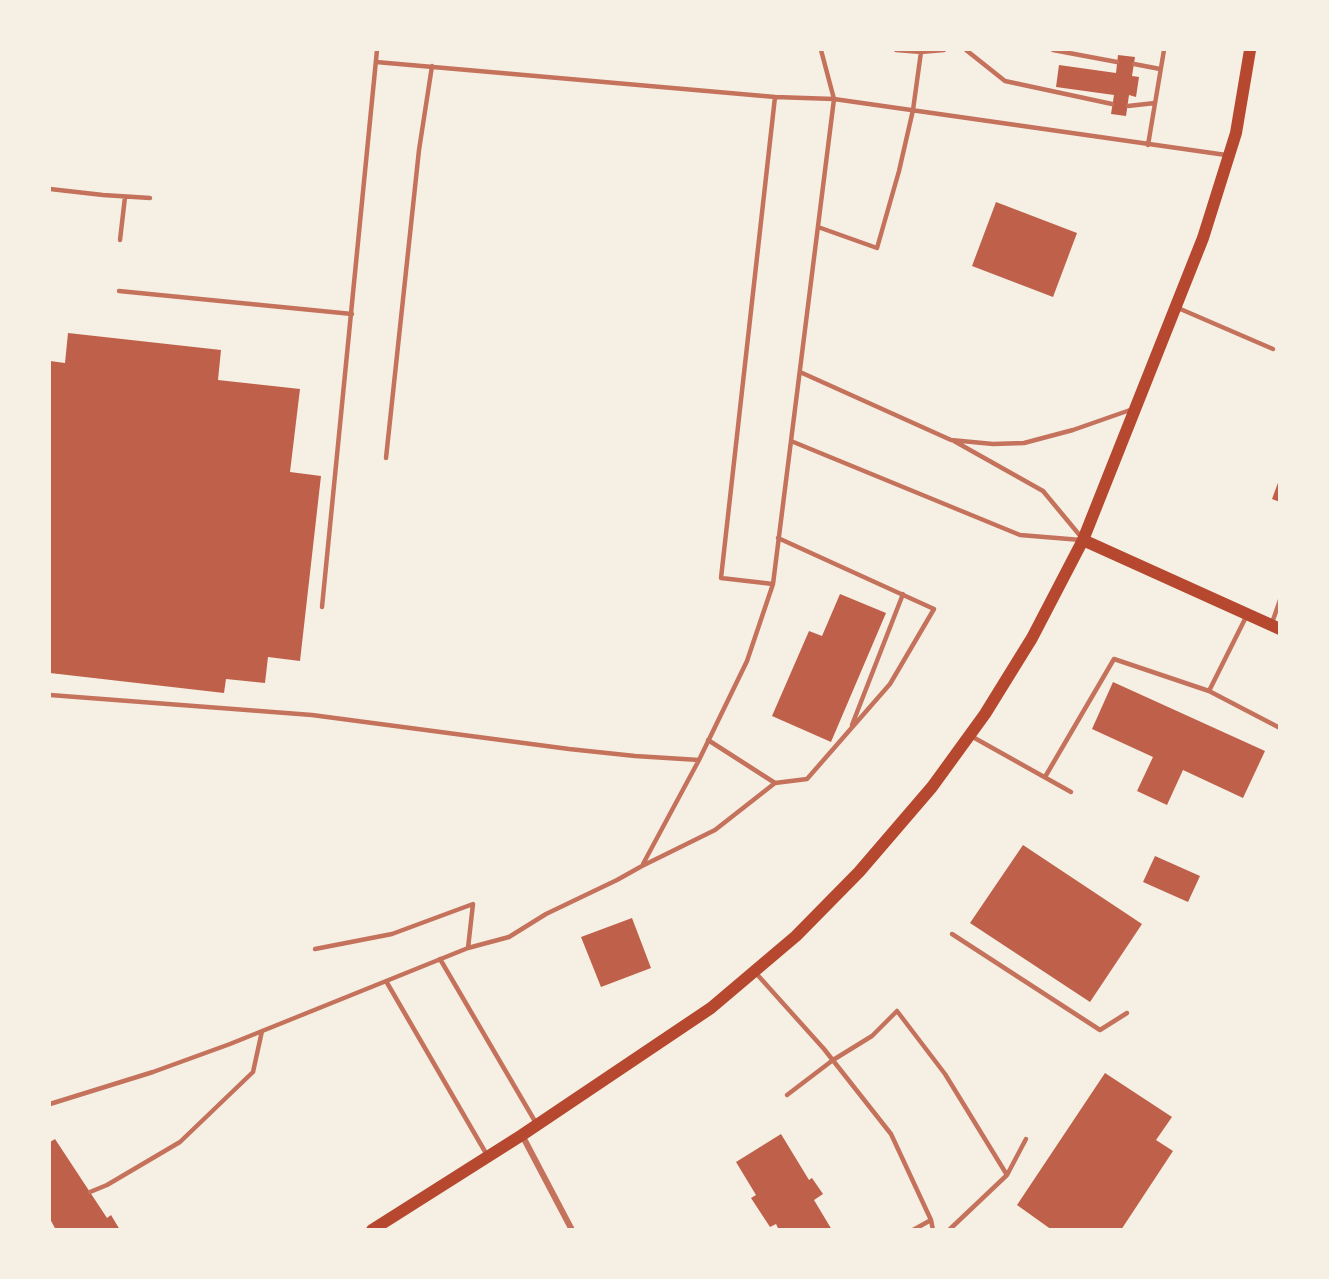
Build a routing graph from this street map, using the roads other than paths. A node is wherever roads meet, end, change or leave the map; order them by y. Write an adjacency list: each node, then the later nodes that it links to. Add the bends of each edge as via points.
1 (377, 50): 10 (lane)
2 (821, 50): 16 (lane)
3 (896, 50): 9 (lane)
4 (944, 50): 9 (lane)
5 (966, 50): 18 (lane, via 1005,81)
6 (1053, 50): 11 (lane)
7 (1164, 50): 14 (lane)
8 (1250, 50): 22 (main road)
9 (921, 52): 20 (lane)
10 (376, 62): 13 (lane); 30 (lane)
11 (1117, 62)
12 (1134, 64): 14 (lane)
13 (432, 66): 15 (lane); 36 (lane, via 419,150)
14 (1160, 69): 17 (lane)
15 (775, 97): 16 (lane); 39 (lane, via 721,578)
16 (834, 99): 20 (lane); 26 (lane)
17 (1155, 103): 19 (lane); 21 (lane)
18 (1112, 104)
19 (1128, 105)
20 (913, 110): 21 (lane); 26 (lane, via 878,248)
21 (1148, 145): 22 (lane)
22 (1229, 156): 29 (main road, via 1203,238)
23 (50, 189): 24 (lane)
24 (125, 197): 25 (lane); 27 (lane)
25 (150, 198)
26 (818, 227): 32 (lane)
27 (120, 240)
28 (119, 291): 30 (lane)
29 (1175, 307): 31 (lane); 33 (main road)
30 (352, 314): 42 (lane)
31 (1273, 349)
32 (800, 372): 34 (lane); 35 (lane)
33 (1135, 409): 34 (lane, via 1024,443); 38 (main road)
34 (951, 440): 38 (lane, via 1043,491)
35 (791, 441): 37 (lane); 38 (lane, via 1020,535)
36 (386, 458)
37 (778, 538): 39 (lane); 40 (lane)
38 (1083, 540): 43 (main road); 49 (main road, via 1032,638)
39 (773, 584): 50 (lane, via 747,661)
40 (903, 594): 48 (lane); 48 (lane, via 934,609 890,684)
41 (1280, 600): 44 (lane)
42 (322, 607)
43 (1248, 614): 44 (main road); 45 (lane)
44 (1275, 627)
45 (1209, 691): 47 (lane); 52 (lane, via 1114,659)
46 (50, 695): 51 (lane, via 312,715 569,749)
47 (1280, 728)
48 (850, 730): 53 (lane, via 807,779)
49 (970, 735): 52 (lane); 60 (main road, via 932,787 859,872 796,936)
50 (708, 740): 51 (lane); 53 (lane)
51 (699, 760): 55 (lane)
52 (1045, 777): 54 (lane)
53 (775, 783): 55 (lane, via 715,830)
54 (1071, 792)
55 (642, 866): 57 (lane, via 509,937)
56 (952, 934): 62 (lane, via 1100,1030)
57 (468, 948): 58 (lane, via 473,904 392,934); 59 (lane)
58 (315, 949)
59 (440, 959): 61 (lane); 67 (lane)
60 (754, 971): 64 (lane); 67 (main road, via 711,1008)
61 (386, 981): 63 (lane); 70 (lane)
62 (1127, 1012)
63 (262, 1031): 66 (lane, via 153,1072); 72 (lane, via 253,1072 180,1142)
64 (833, 1060): 65 (lane); 71 (lane, via 872,1036 897,1011 945,1074); 73 (lane, via 891,1134)
65 (787, 1095)
66 (50, 1104)
67 (537, 1125): 68 (main road)
68 (522, 1135): 70 (main road); 75 (street)
69 (1026, 1138): 71 (lane)
70 (488, 1156): 74 (main road)
71 (1007, 1175): 78 (lane)
72 (90, 1192)
73 (931, 1220): 76 (lane); 77 (lane)
74 (372, 1230)
75 (572, 1230)
76 (913, 1230)
77 (933, 1230)
78 (949, 1230)

